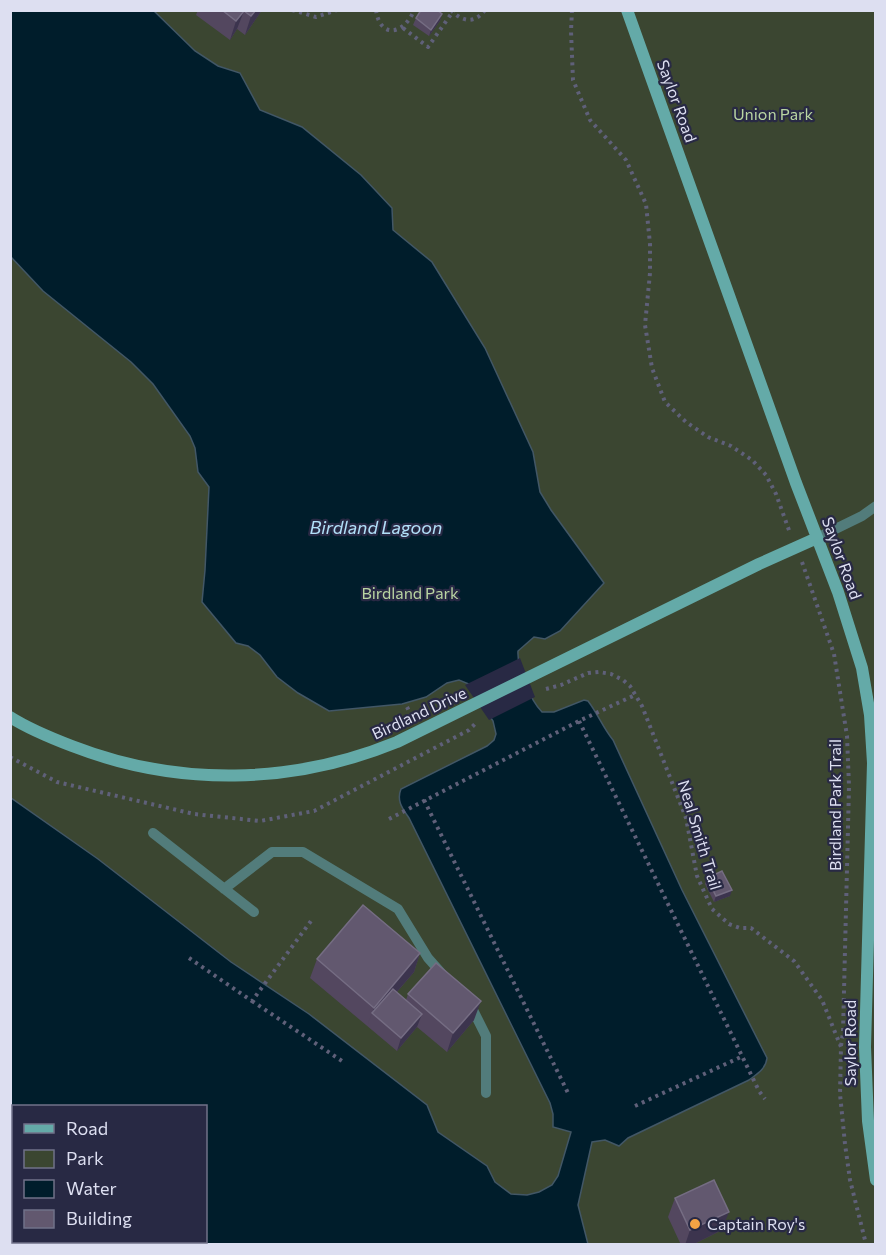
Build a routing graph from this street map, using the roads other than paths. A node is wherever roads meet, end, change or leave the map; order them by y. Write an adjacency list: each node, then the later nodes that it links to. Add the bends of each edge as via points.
1 (627, 10): 3 (street, Saylor Road)
2 (876, 506): 3 (lane)
3 (817, 538): 4 (street, Birdland Drive, via 397,742 363,757 320,768 232,776 168,772 98,756); 9 (street, Saylor Road, via 862,668 870,715 873,763 865,1047 868,1121)
4 (10, 717)
5 (153, 833): 6 (lane)
6 (224, 889): 7 (lane); 8 (lane, via 272,852 303,852 398,909 428,958 460,988 486,1036)
7 (254, 912)
8 (486, 1093)
9 (876, 1180)

